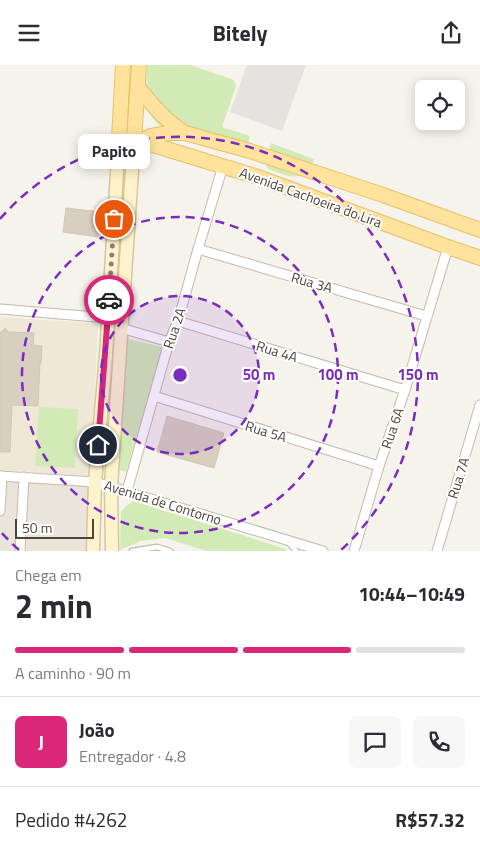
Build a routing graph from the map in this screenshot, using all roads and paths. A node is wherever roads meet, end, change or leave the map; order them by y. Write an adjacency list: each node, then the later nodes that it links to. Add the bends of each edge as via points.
1 (123, 65): 5 (main road)
2 (139, 65): 3 (main road)
3 (138, 87): 4 (main road, via 155,108); 6 (main road)
4 (183, 133): 6 (main road, Avenida Cachoeira do Lira, via 151,136); 7 (main road, via 176,134 170,141); 9 (main road, Avenida Cachoeira do Lira, via 250,151)
5 (119, 139): 6 (main road, Avenida Cachoeira do Lira); 15 (street)
6 (137, 141): 7 (main road, Avenida Cachoeira do Lira); 17 (street)
7 (173, 151): 8 (main road, Avenida Cachoeira do Lira)
8 (223, 166): 10 (main road, Avenida Cachoeira do Lira); 11 (street, Rua 2A)
9 (480, 230)
10 (448, 247): 12 (main road, Avenida Cachoeira do Lira); 14 (street, Rua 6A)
11 (198, 249): 14 (street, Rua 3A); 16 (street, Rua 2A)
12 (480, 258)
13 (0, 309): 15 (street)
14 (426, 316): 19 (street, Rua 6A)
15 (108, 318): 25 (street)
16 (178, 321): 18 (street, Rua 2A); 19 (street, Rua 4A)
17 (122, 329): 18 (street); 26 (street)
18 (169, 342): 20 (street, Rua 2A)
19 (405, 390): 22 (street, Rua 6A)
20 (154, 396): 22 (street, Rua 5A); 27 (street, Rua 2A)
21 (480, 405): 38 (street, Rua 7A)
22 (379, 466): 37 (street, Rua 6A)
23 (1, 476): 24 (street, Avenida de Contorno); 28 (street)
24 (24, 477): 25 (street, Avenida de Contorno); 30 (street)
25 (96, 482): 26 (street, Avenida de Contorno); 31 (street)
26 (112, 486): 27 (street, Avenida de Contorno); 32 (street)
27 (127, 491): 29 (street, Avenida de Contorno)
28 (0, 511)
29 (285, 540): 35 (lane); 36 (street, Avenida de Contorno)
30 (20, 551)
31 (93, 551)
32 (112, 551)
33 (132, 551): 34 (lane, via 157,547)
34 (170, 551)
35 (296, 551)
36 (323, 551)
37 (354, 551)
38 (437, 551)

